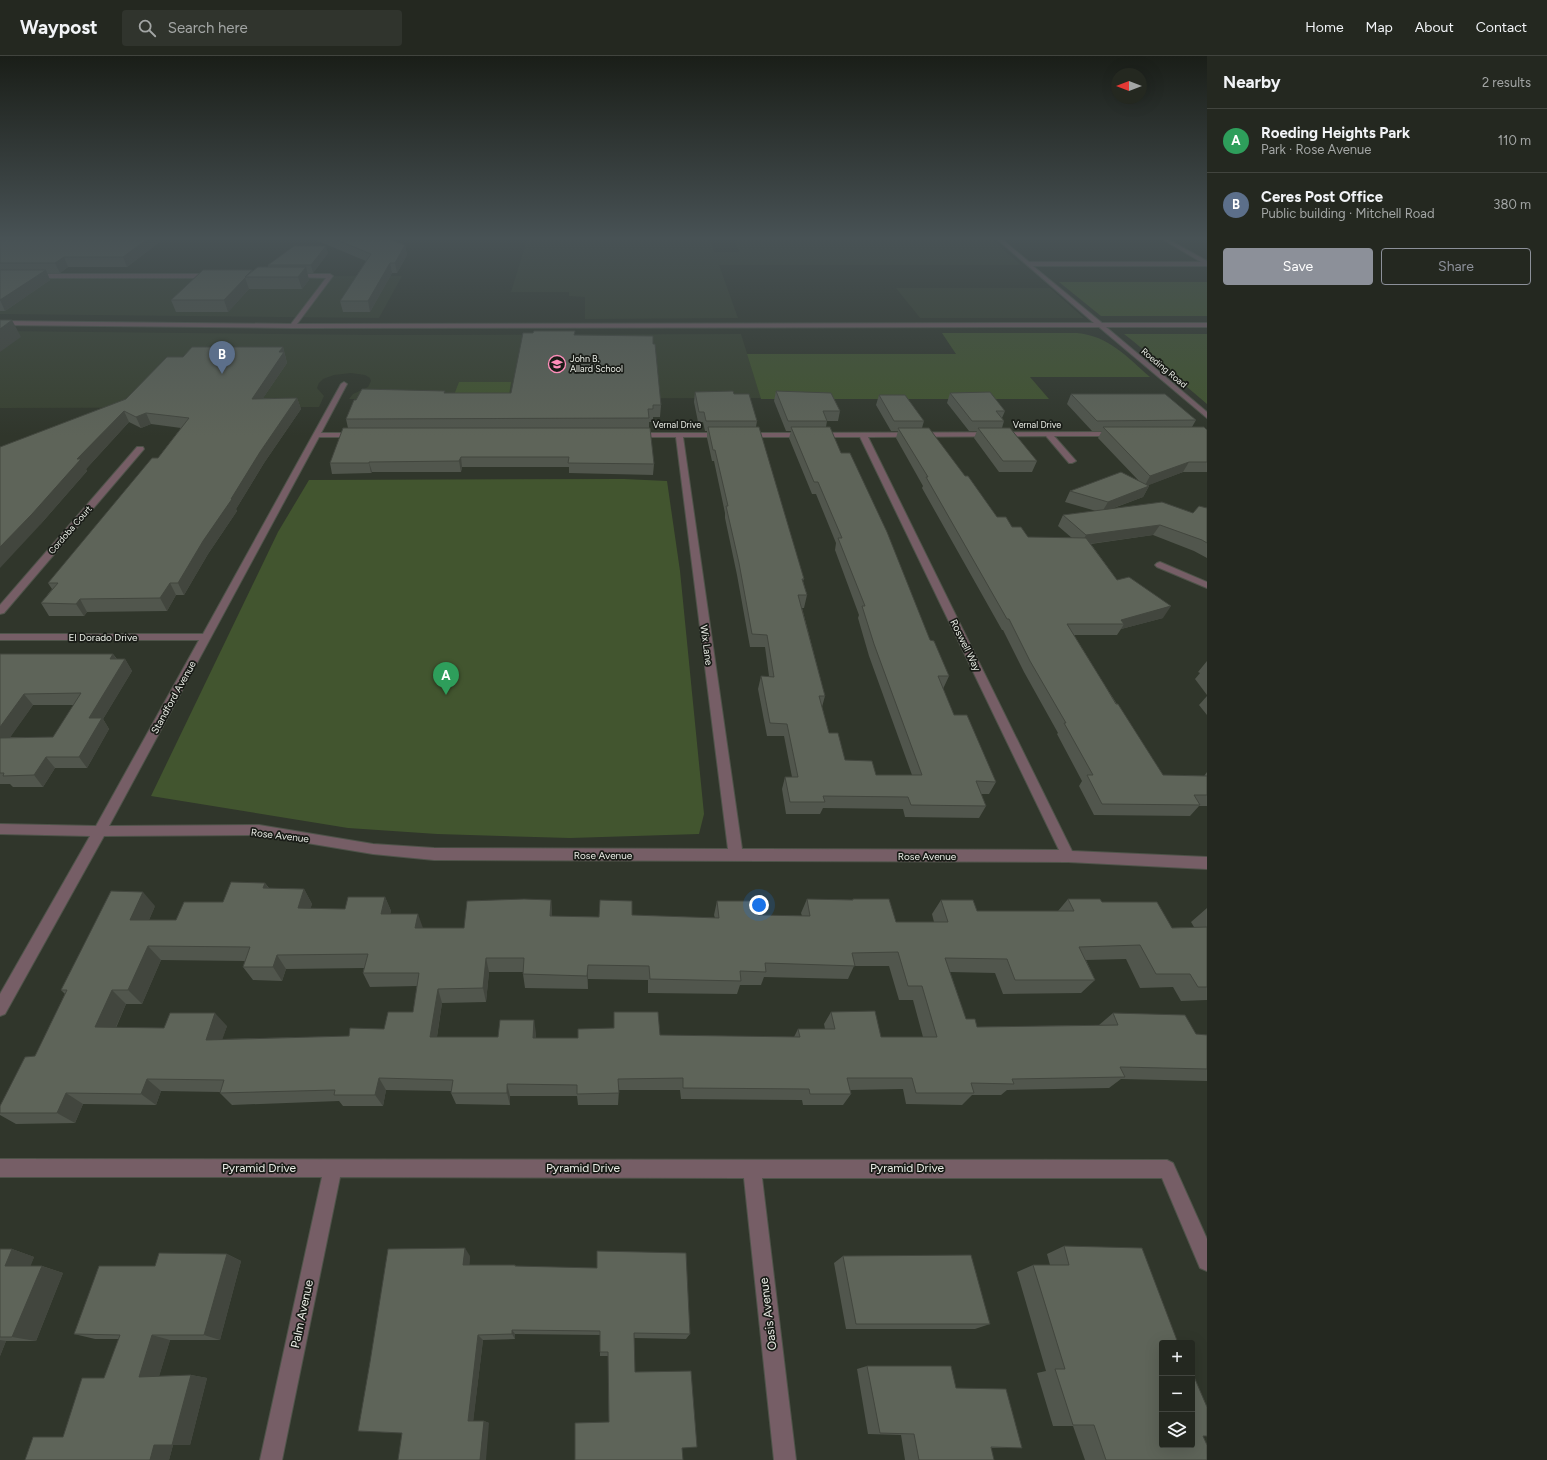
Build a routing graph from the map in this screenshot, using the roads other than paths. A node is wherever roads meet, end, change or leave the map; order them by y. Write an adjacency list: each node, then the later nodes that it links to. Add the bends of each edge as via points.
1 (308, 306): 6 (street)
2 (1077, 306): 4 (street, Roeding Road)
3 (0, 323): 6 (street)
4 (1100, 325): 5 (street); 6 (street); 8 (street, Roeding Road)
5 (1207, 325)
6 (293, 326)
7 (344, 384): 11 (street, Standford Avenue)
8 (1207, 416)
9 (1048, 434): 10 (street, Vernal Drive); 15 (street, Vernal Drive); 17 (street)
10 (1120, 434)
11 (316, 435): 12 (street); 22 (street, Standford Avenue)
12 (363, 435)
13 (623, 435): 14 (street, Vernal Drive)
14 (679, 435): 15 (street, Vernal Drive); 25 (street, Wix Lane)
15 (863, 435): 26 (street, Roswell Way)
16 (140, 449): 20 (street, Cordoba Court)
17 (1072, 461)
18 (1160, 565): 19 (street)
19 (1207, 585)
20 (0, 611)
21 (0, 637): 22 (street, El Dorado Drive)
22 (205, 637): 24 (street, Standford Avenue)
23 (0, 829): 24 (street, Rose Avenue)
24 (99, 831): 25 (street, Rose Avenue, via 260,830 373,849 434,854); 28 (street, Standford Avenue)
25 (736, 856): 26 (street, Rose Avenue)
26 (1068, 856): 27 (street, Rose Avenue)
27 (1207, 863)
28 (0, 1010)
29 (0, 1168): 30 (street, Pyramid Drive)
30 (333, 1168): 31 (street, Pyramid Drive); 33 (street, Palm Avenue)
31 (752, 1168): 32 (street, Pyramid Drive, via 1167,1169); 34 (street, Oasis Avenue)
32 (1207, 1261)
33 (271, 1460)
34 (785, 1460)

